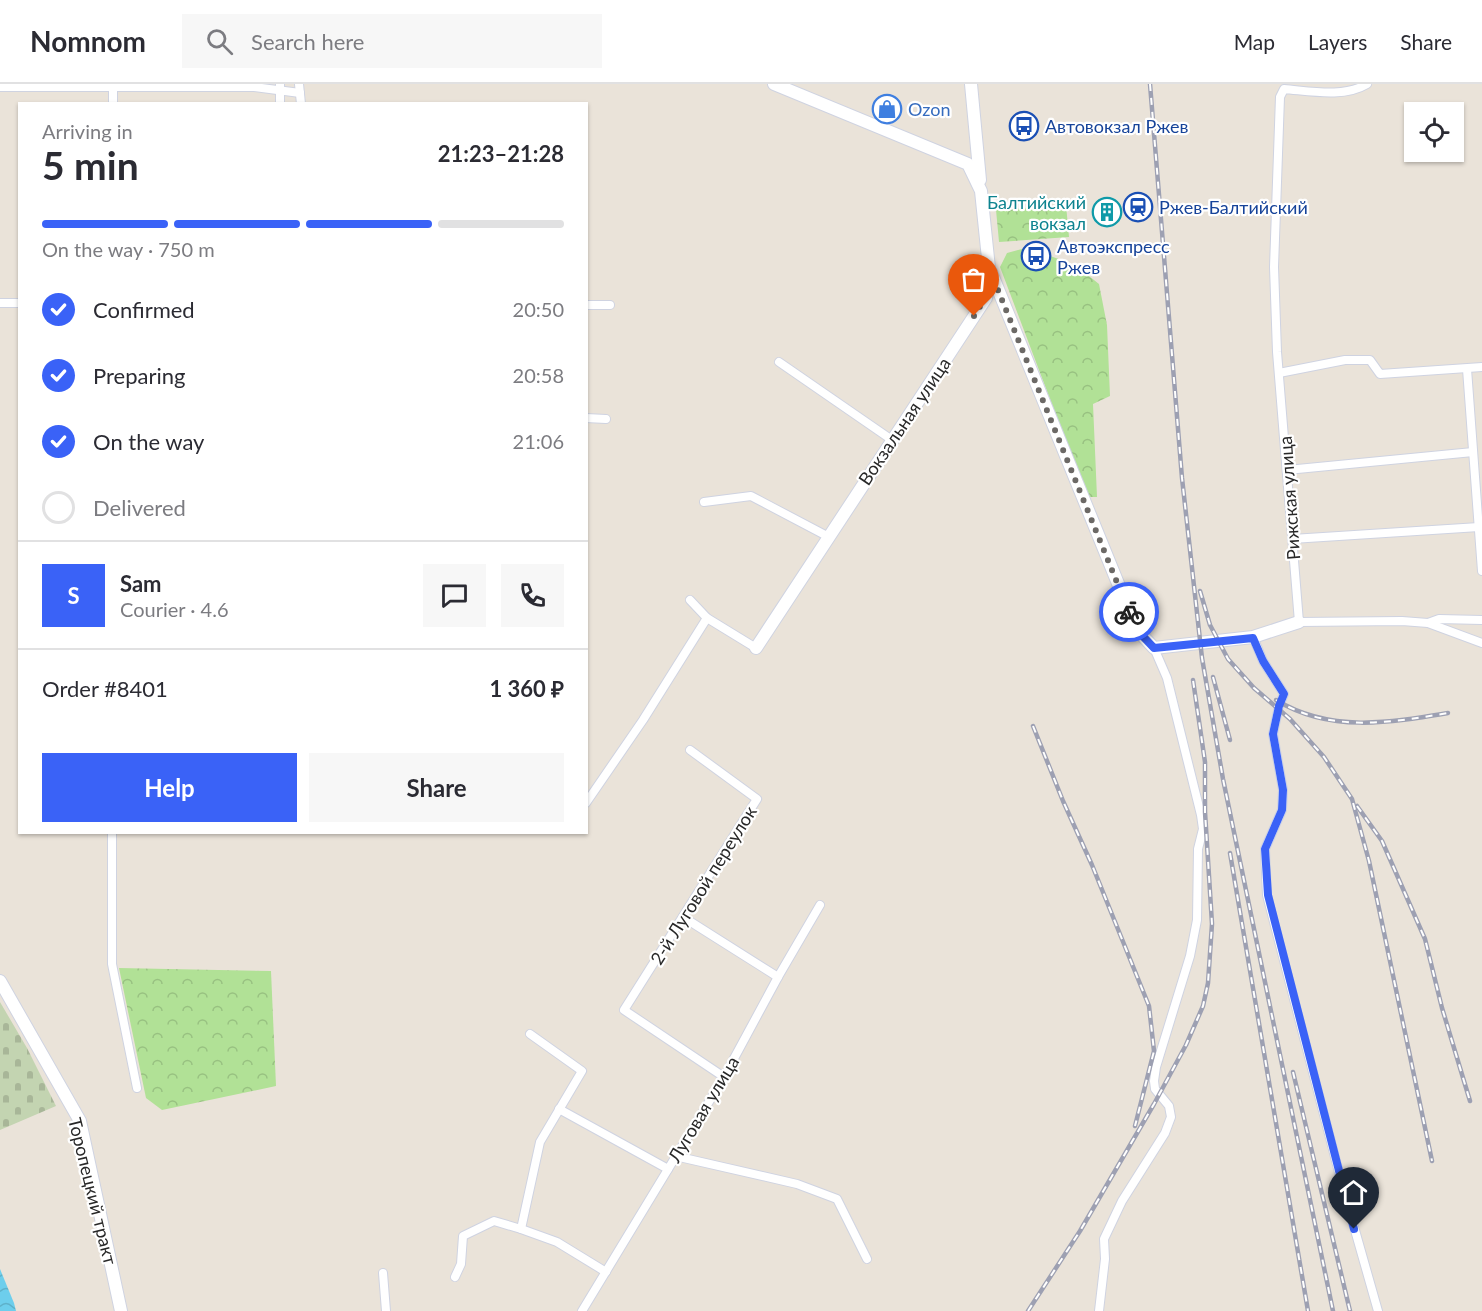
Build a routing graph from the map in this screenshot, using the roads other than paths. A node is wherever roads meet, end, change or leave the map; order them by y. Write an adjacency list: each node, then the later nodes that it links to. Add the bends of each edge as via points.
1 (774, 84): 10 (street, Вокзальная улица)
2 (971, 84): 9 (street)
3 (1367, 84): 20 (street, Рижская улица, via 1357,91 1284,89 1280,97 1274,267)
4 (113, 85): 5 (street); 6 (street); 8 (street)
5 (0, 87)
6 (280, 88): 7 (street)
7 (300, 89)
8 (112, 102)
9 (977, 148): 10 (street, via 969,159); 11 (street)
10 (947, 155): 11 (street, Вокзальная улица, via 968,164)
11 (981, 190): 12 (street, Вокзальная улица)
12 (989, 268): 23 (street, Вокзальная улица, via 986,297); 39 (street, via 1137,630)
13 (0, 303): 14 (street)
14 (18, 303)
15 (588, 305): 16 (street)
16 (610, 305)
17 (779, 362): 23 (street)
18 (1482, 367): 19 (street)
19 (1467, 369): 20 (street, via 1380,374 1370,360 1345,360); 24 (street)
20 (1279, 373): 25 (street, Рижская улица)
21 (588, 418): 22 (street)
22 (606, 418)
23 (891, 440): 28 (street, Вокзальная улица)
24 (1473, 452): 25 (street); 27 (street)
25 (1287, 470): 29 (street, Рижская улица)
26 (704, 502): 28 (street, via 751,496)
27 (1479, 527): 29 (street); 30 (street)
28 (827, 536): 38 (street, Вокзальная улица)
29 (1292, 539): 34 (street, Рижская улица)
30 (1482, 571)
31 (690, 600): 32 (street)
32 (707, 618): 38 (street); 41 (street)
33 (1482, 620): 35 (street, via 1439,619)
34 (1299, 622): 35 (street); 36 (street)
35 (1428, 623): 37 (street)
36 (1253, 638): 39 (street); 62 (street, via 1284,694 1273,734 1283,790 1282,810 1265,849 1268,895 1342,1188)
37 (1482, 643)
38 (756, 648)
39 (1154, 648): 61 (street, via 1167,678 1201,815 1197,920 1154,1081 1171,1117 1104,1239)
40 (690, 750): 44 (street, 2-й Луговой переулок, via 758,800)
41 (588, 800)
42 (112, 834): 49 (street, via 112,964)
43 (820, 905): 45 (street, Луговая улица)
44 (683, 917): 45 (street); 48 (street, 2-й Луговой переулок, via 624,1010)
45 (778, 977): 48 (street, Луговая улица)
46 (0, 981): 58 (street, Торопецкий тракт, via 80,1121)
47 (530, 1034): 50 (street, via 582,1071)
48 (724, 1077): 51 (street, Луговая улица)
49 (137, 1088)
50 (559, 1109): 52 (street); 53 (street, via 540,1142)
51 (675, 1156): 52 (street, Луговая улица); 54 (street, via 797,1184 837,1198)
52 (668, 1169): 55 (street, Луговая улица)
53 (521, 1229): 55 (street, via 557,1242); 57 (street, via 494,1221 463,1236 461,1264)
54 (867, 1259)
55 (606, 1272): 60 (street, Луговая улица)
56 (383, 1273): 59 (street)
57 (455, 1277)
58 (121, 1311)
59 (386, 1311)
60 (582, 1311)
61 (1100, 1311)
62 (1378, 1311)

